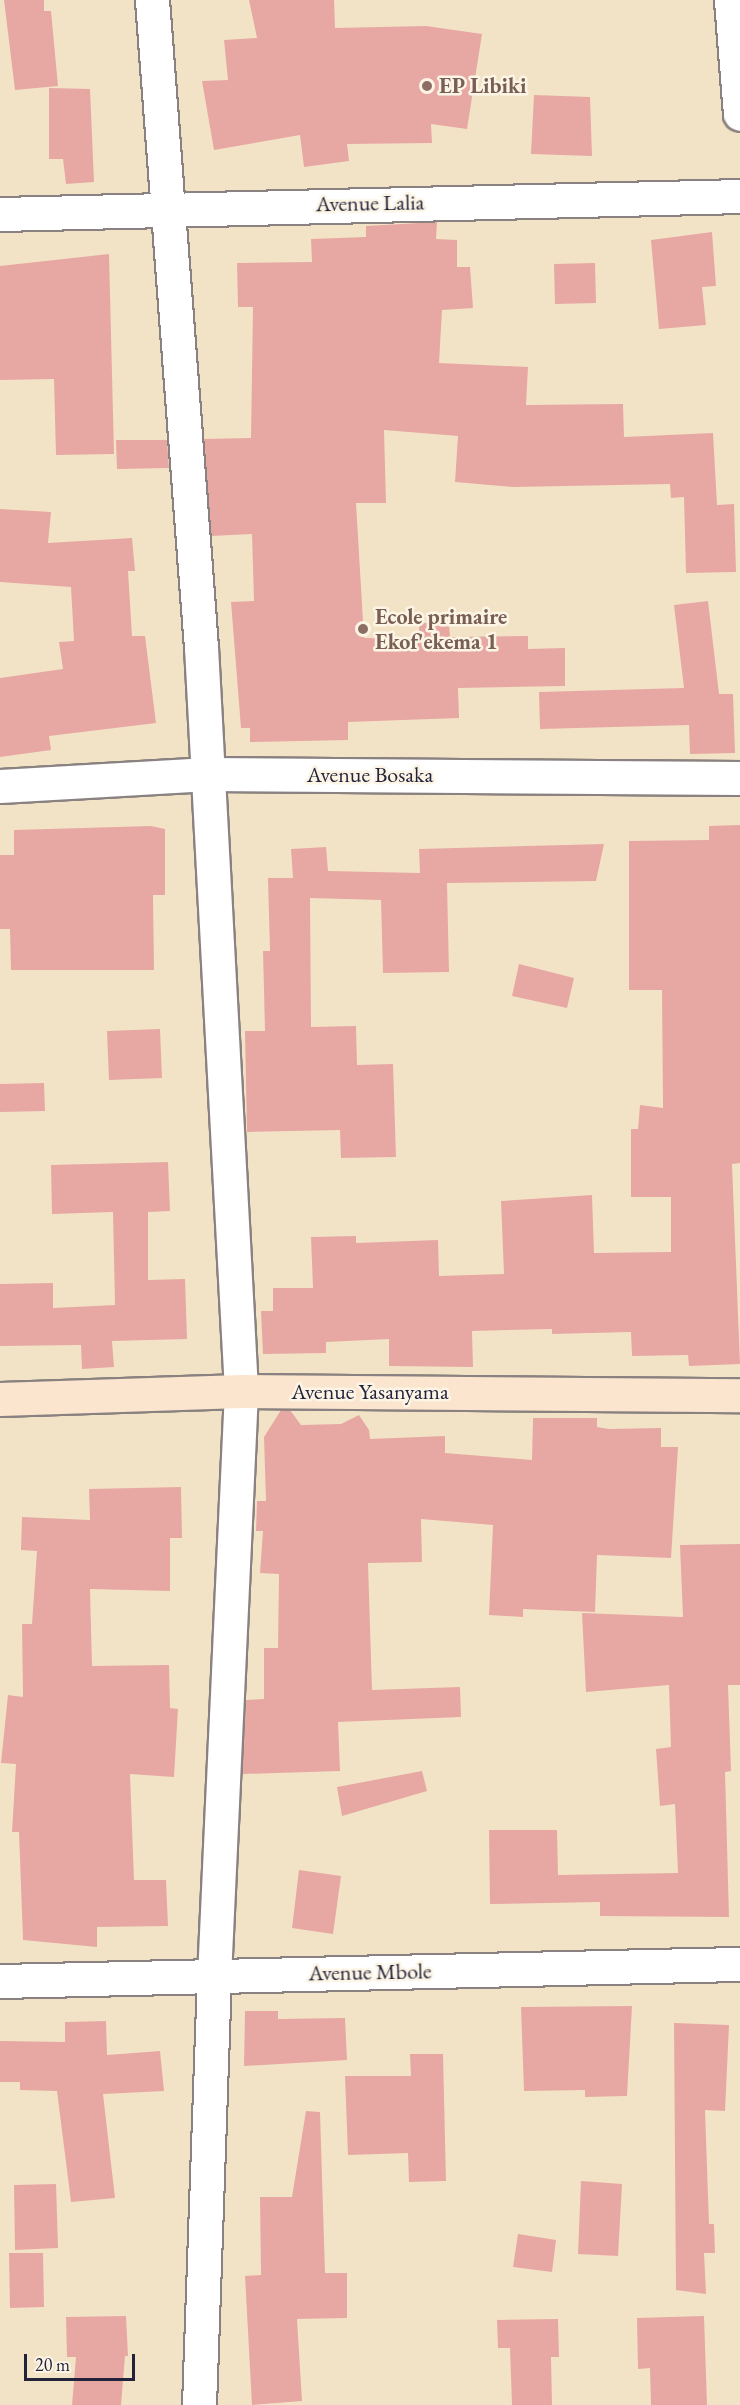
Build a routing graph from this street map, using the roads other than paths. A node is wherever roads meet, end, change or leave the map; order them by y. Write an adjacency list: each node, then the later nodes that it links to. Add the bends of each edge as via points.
1 (152, 0): 5 (street)
2 (731, 0): 3 (street)
3 (740, 114)
4 (740, 196): 5 (street, Avenue Lalia)
5 (168, 207): 6 (street, Avenue Lalia); 7 (street)
6 (0, 214)
7 (209, 774): 8 (street, Avenue Bosaka); 9 (street, Avenue Bosaka); 10 (street)
8 (740, 778)
9 (0, 786)
10 (241, 1391): 11 (street, Avenue Yasanyama); 12 (street, Avenue Yasanyama); 14 (street)
11 (740, 1395)
12 (0, 1399)
13 (740, 1964): 14 (street, Avenue Mbole)
14 (214, 1976): 15 (street, Avenue Mbole); 16 (street)
15 (0, 1981)
16 (199, 2405)

